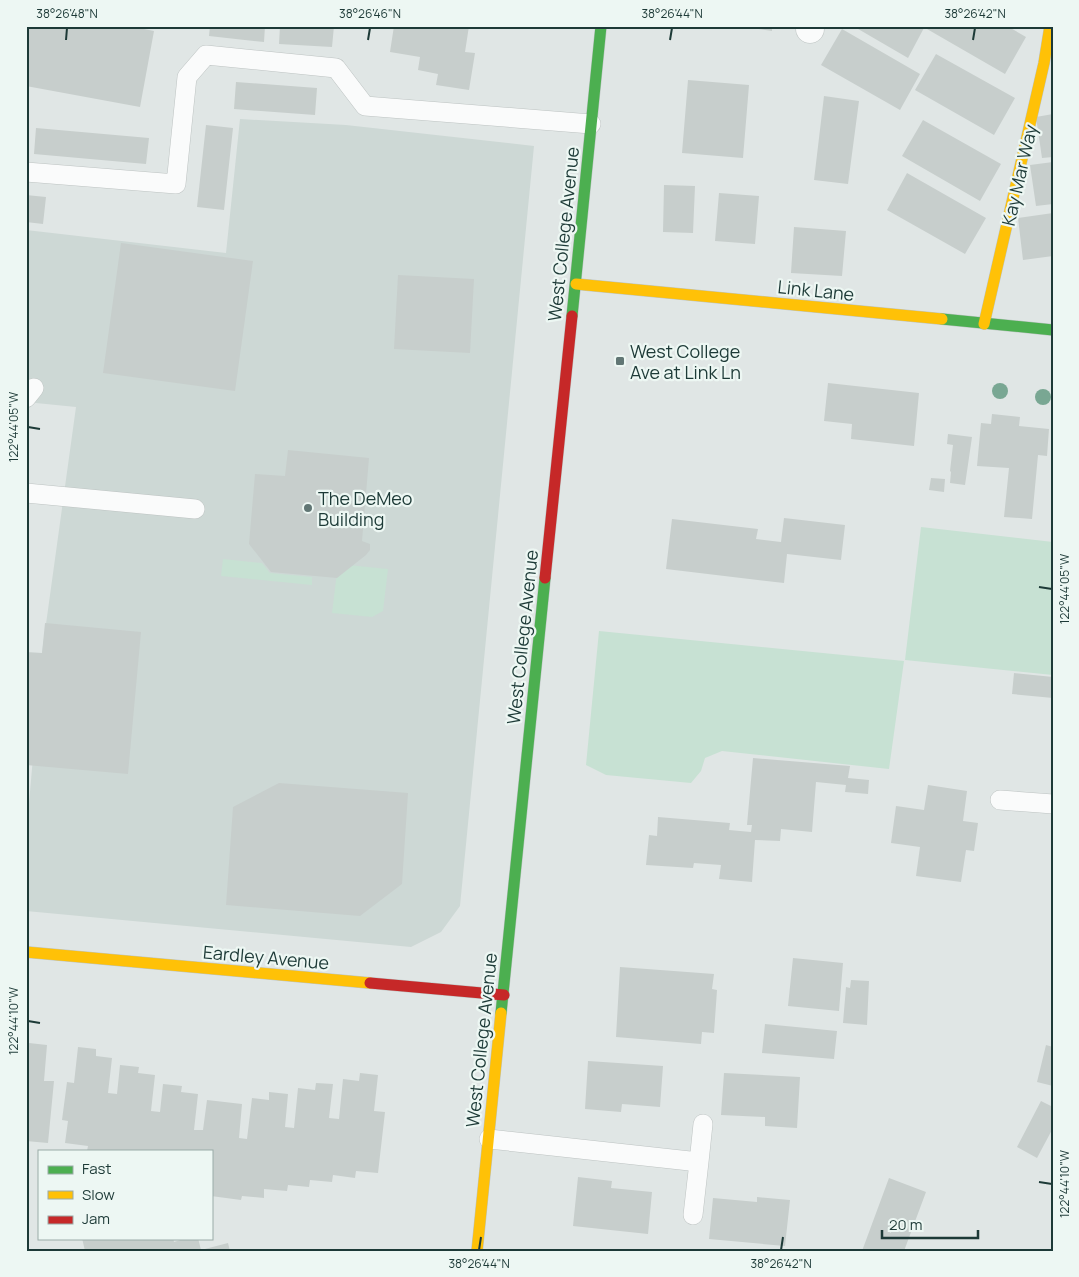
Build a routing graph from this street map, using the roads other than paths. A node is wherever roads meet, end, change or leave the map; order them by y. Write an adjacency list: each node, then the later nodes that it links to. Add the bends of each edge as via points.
1 (601, 26): 3 (street, West College Avenue)
2 (1050, 26): 6 (street, Kay Mar Way)
3 (591, 124): 4 (lane, via 364,106 336,68 206,55 187,78 176,184); 5 (street, West College Avenue)
4 (26, 172)
5 (576, 284): 6 (street, Link Lane); 13 (street, West College Avenue)
6 (984, 324): 7 (street, Link Lane)
7 (1053, 330)
8 (26, 493): 9 (lane)
9 (195, 508)
10 (1000, 800): 11 (lane)
11 (1053, 804)
12 (26, 952): 13 (street, Eardley Avenue)
13 (504, 995): 15 (street, West College Avenue)
14 (703, 1124): 16 (lane)
15 (489, 1139): 16 (lane); 18 (street, West College Avenue)
16 (699, 1162): 17 (lane)
17 (692, 1214)
18 (478, 1251)

